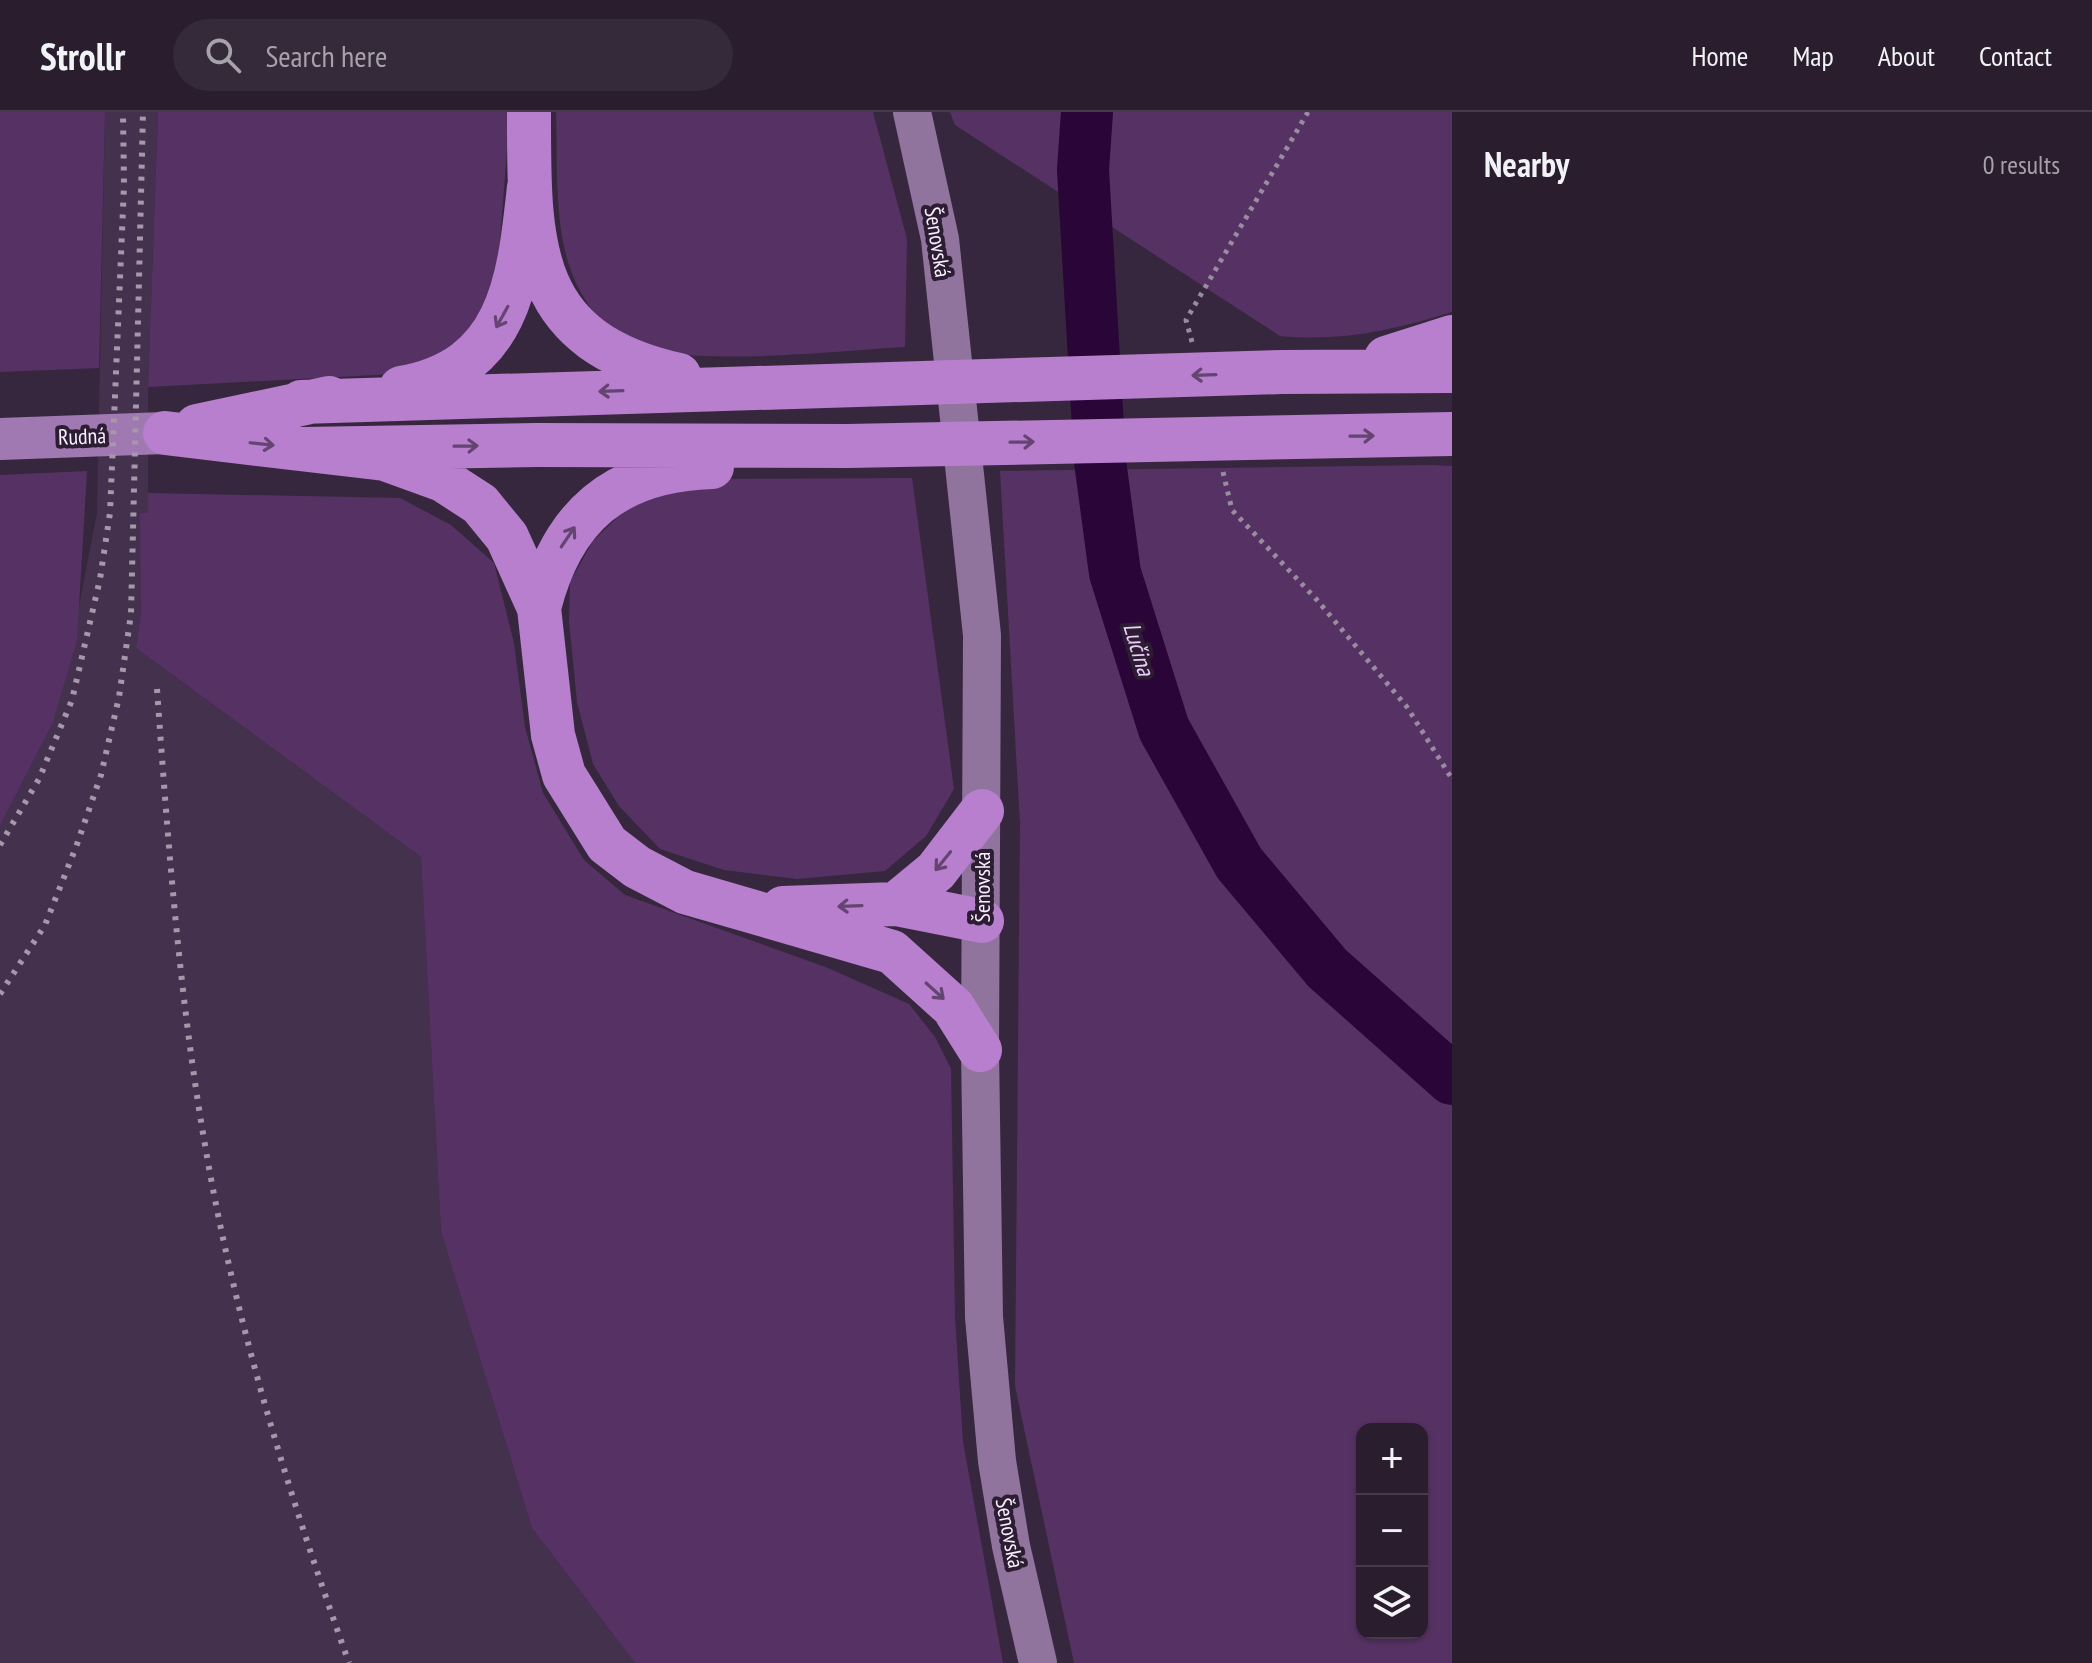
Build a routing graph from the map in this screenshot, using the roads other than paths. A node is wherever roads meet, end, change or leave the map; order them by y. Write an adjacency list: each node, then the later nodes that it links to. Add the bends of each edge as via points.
1 (529, 112): 3 (highway)
2 (912, 112): 15 (street, Šenovská, via 940,239 970,500 982,635)
3 (529, 187): 7 (highway, via 534,238 548,286 579,330 623,360); 8 (highway, one-way to 8, via 514,293 485,342 447,372 406,387)
4 (1452, 337): 5 (highway)
5 (1347, 371): 6 (highway); 7 (highway, one-way to 7)
6 (1452, 371)
7 (748, 390): 8 (highway, one-way to 8)
8 (301, 402): 9 (highway)
9 (165, 433): 11 (main road, Rudná); 13 (highway, one-way to 13)
10 (1452, 434): 12 (highway, one-way to 10)
11 (0, 439)
12 (854, 446): 13 (highway, one-way to 12); 14 (highway, one-way to 12, via 550,568 570,532 623,485 701,468 815,465)
13 (304, 449): 14 (highway, via 385,459 466,494 507,537)
14 (539, 608): 17 (highway, via 553,735 564,775 588,819 607,844 637,867 685,892)
15 (982, 811): 16 (highway, one-way to 16, via 936,871); 18 (street, Šenovská)
16 (896, 904): 17 (highway, one-way to 17); 18 (highway)
17 (738, 910): 19 (highway)
18 (982, 927): 19 (highway); 20 (street, Šenovská)
19 (892, 952): 20 (highway, one-way to 20, via 953,1007)
20 (980, 1050): 21 (street, Šenovská, via 984,1317 996,1447 1011,1546)
21 (1038, 1663)

